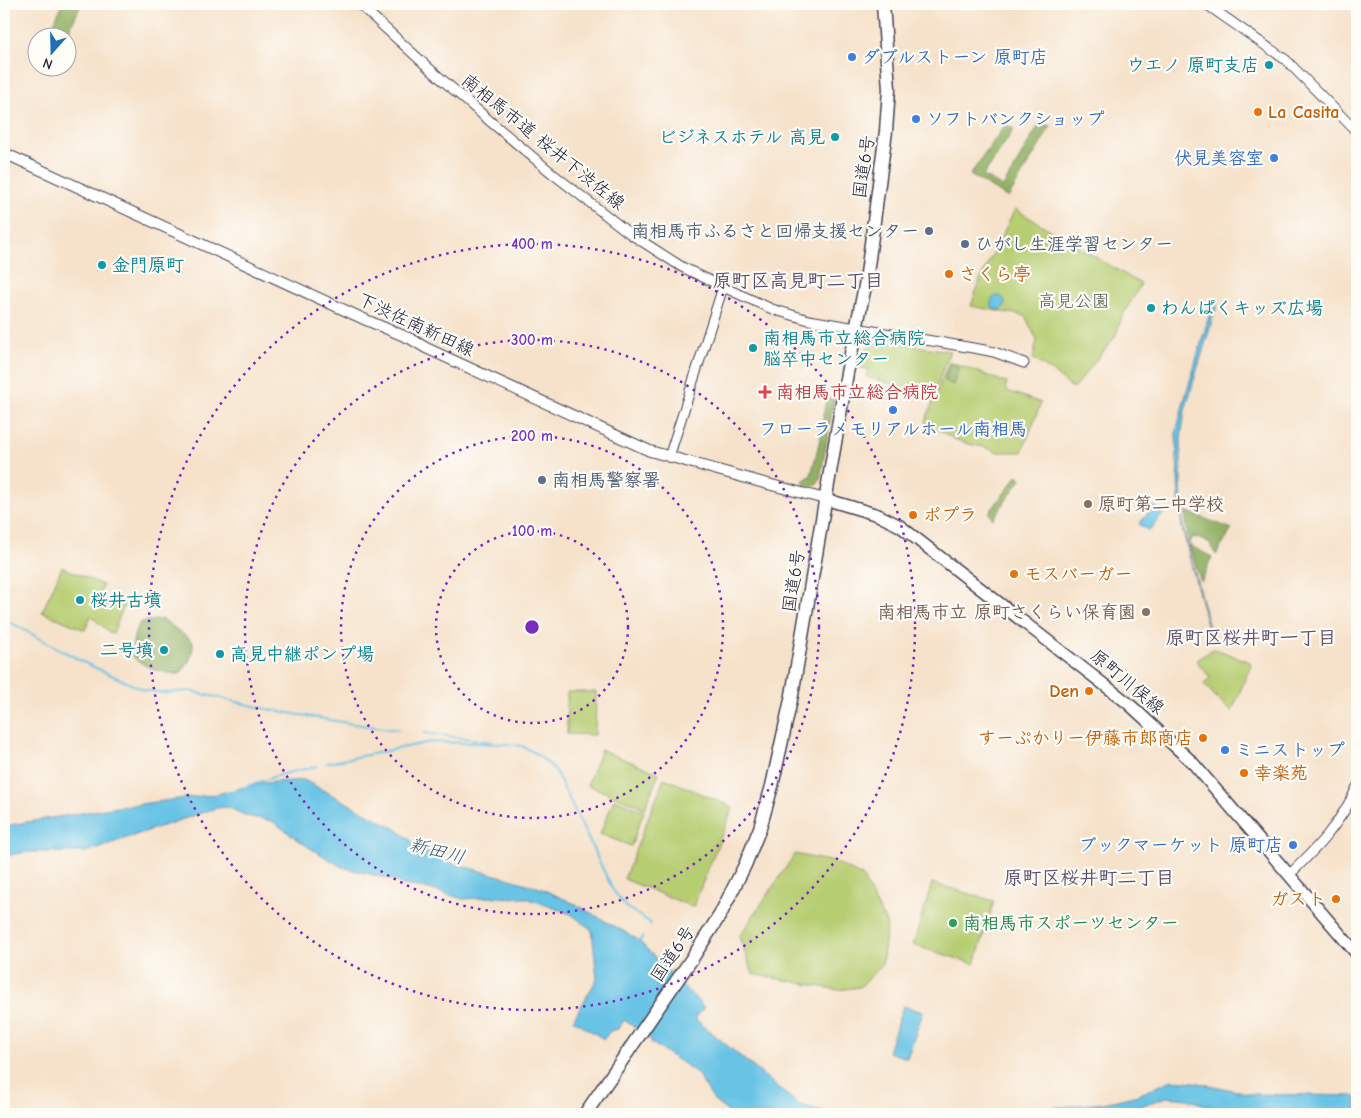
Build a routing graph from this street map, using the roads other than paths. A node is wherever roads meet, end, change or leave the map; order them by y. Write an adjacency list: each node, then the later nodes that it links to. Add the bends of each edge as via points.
1 (358, 4): 6 (street, 南相馬市道 桜井下渋佐線, via 431,70 605,215 659,253)
2 (883, 4): 7 (highway, 国道6号, via 889,89 886,131 866,280)
3 (1206, 4): 4 (street, via 1286,60)
4 (1357, 132)
5 (4, 153): 9 (main road, 下渋佐南新田線)
6 (723, 287): 7 (street, 南相馬市道 桜井下渋佐線, via 788,314); 9 (street)
7 (856, 328): 8 (street, 南相馬市道 桜井下渋佐線, via 994,352); 10 (highway, 国道6号)
8 (1024, 363)
9 (669, 457): 10 (main road, 下渋佐南新田線)
10 (825, 499): 12 (main road, 原町川俣線, via 878,514 900,526 1129,704 1192,762); 14 (highway, 国道6号, via 792,695 756,838 733,891 710,931)
11 (1357, 787): 12 (street, via 1328,836)
12 (1289, 875): 13 (main road, 原町川俣線)
13 (1357, 954)
14 (585, 1114)

